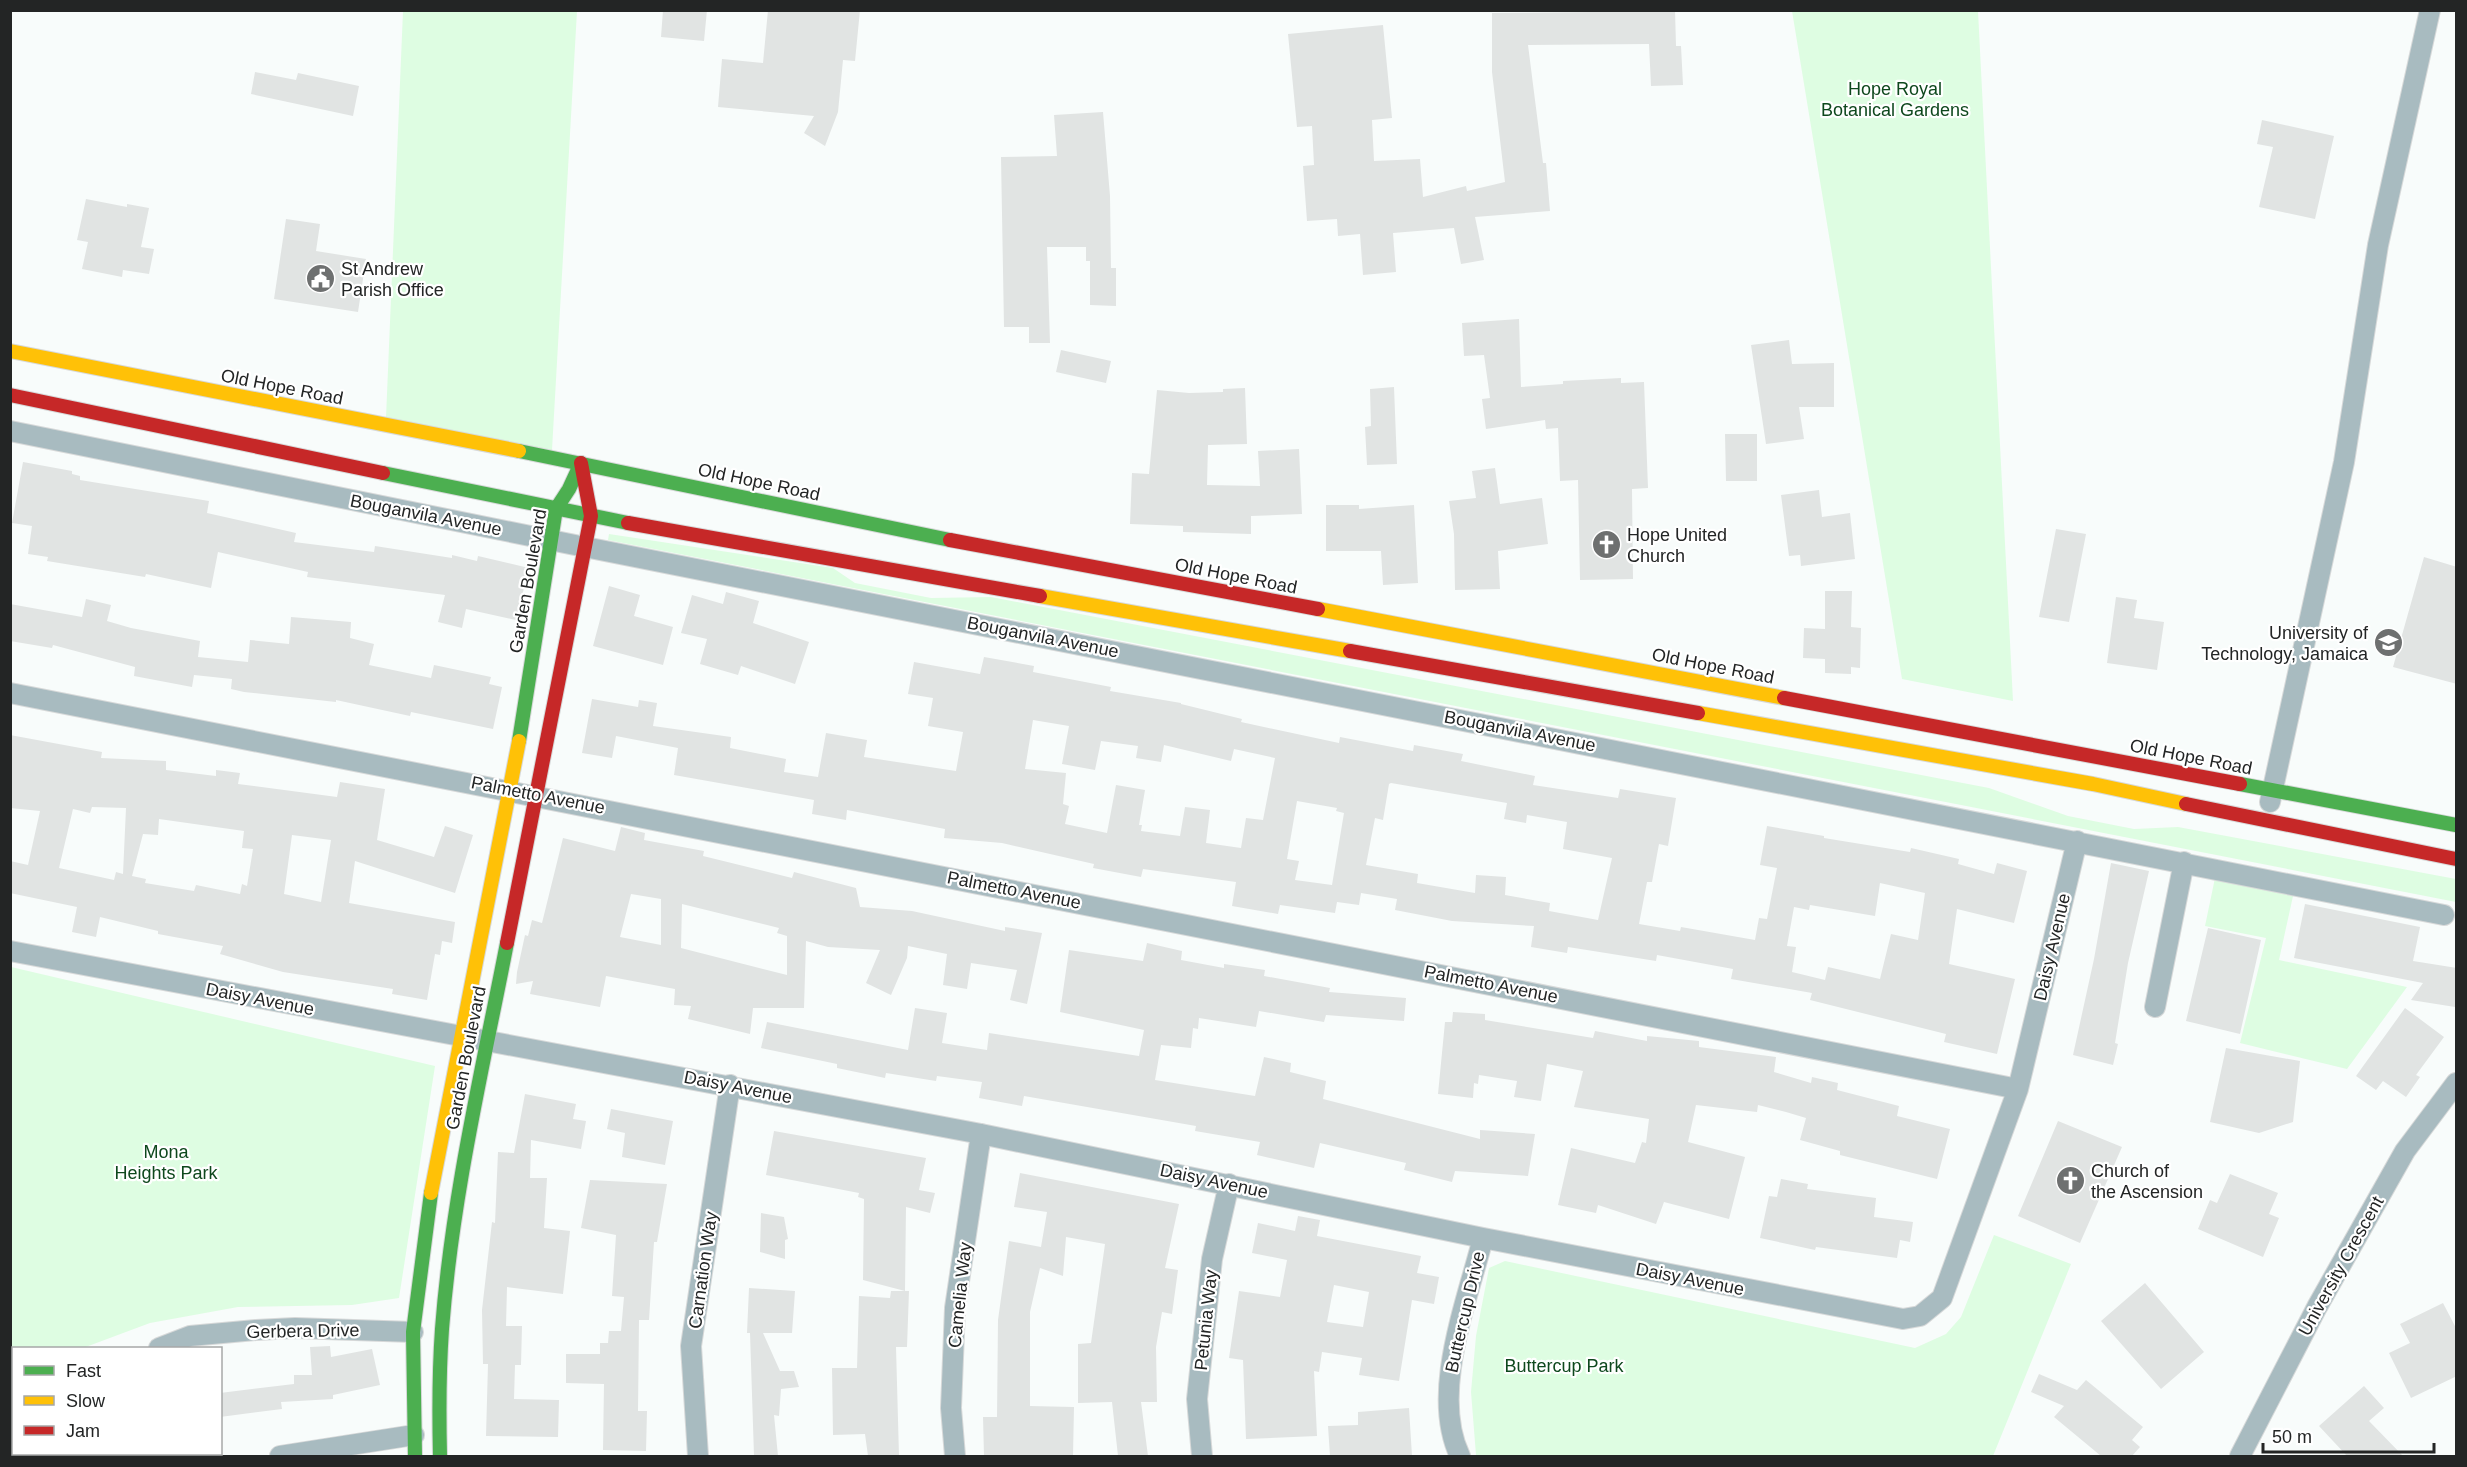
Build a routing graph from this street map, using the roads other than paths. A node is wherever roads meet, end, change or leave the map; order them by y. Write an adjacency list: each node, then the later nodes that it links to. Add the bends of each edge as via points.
1 (2430, 10): 12 (street, via 2378,245 2344,462)
2 (10, 351): 5 (main road, Old Hope Road)
3 (10, 395): 6 (main road)
4 (10, 431): 8 (street, Bouganvila Avenue)
5 (581, 463): 6 (main road, Garden Boulevard); 7 (main road, Garden Boulevard); 12 (main road, Old Hope Road, via 878,526)
6 (556, 508): 7 (main road); 8 (main road, Garden Boulevard)
7 (591, 516): 9 (main road, Garden Boulevard); 14 (main road, via 2081,782)
8 (551, 540): 9 (street, Bouganvila Avenue); 11 (main road, Garden Boulevard)
9 (585, 547): 13 (main road, Garden Boulevard); 16 (street, Bouganvila Avenue)
10 (10, 693): 11 (street, Palmetto Avenue)
11 (508, 790): 13 (street, Palmetto Avenue); 22 (main road, Garden Boulevard)
12 (2272, 790): 14 (street); 15 (main road, Old Hope Road)
13 (537, 795): 23 (main road, Garden Boulevard); 26 (street, Palmetto Avenue)
14 (2266, 821): 17 (main road)
15 (2457, 825)
16 (2077, 841): 18 (street, Bouganvila Avenue); 26 (street, Daisy Avenue)
17 (2457, 859)
18 (2184, 862): 19 (street, Bouganvila Avenue); 21 (street)
19 (2444, 915)
20 (10, 951): 22 (street, Daisy Avenue)
21 (2155, 1007)
22 (460, 1037): 23 (street, Daisy Avenue); 30 (main road, Garden Boulevard, via 434,1172)
23 (486, 1042): 25 (street, Daisy Avenue); 35 (main road, Garden Boulevard, via 461,1179 441,1330)
24 (2457, 1083): 40 (street, University Crescent, via 2405,1151)
25 (730, 1085): 27 (street, Daisy Avenue); 36 (street, Carnation Way, via 692,1346)
26 (2018, 1089): 29 (street, Daisy Avenue, via 1942,1298 1920,1316 1886,1317)
27 (981, 1134): 28 (street, Daisy Avenue); 37 (street, Camelia Way, via 955,1308 951,1408)
28 (1229, 1184): 29 (street, Daisy Avenue); 38 (street, Petunia Way, via 1212,1259 1197,1399)
29 (1483, 1239): 39 (street, Buttercup Drive, via 1448,1386 1453,1441)
30 (413, 1332): 31 (street, Gerbera Drive, via 256,1330 190,1336); 32 (main road, Garden Boulevard)
31 (162, 1347)
32 (414, 1434): 33 (street); 34 (main road, Garden Boulevard)
33 (280, 1456)
34 (415, 1456)
35 (440, 1456)
36 (698, 1456)
37 (955, 1456)
38 (1202, 1456)
39 (1460, 1456)
40 (2240, 1456)

